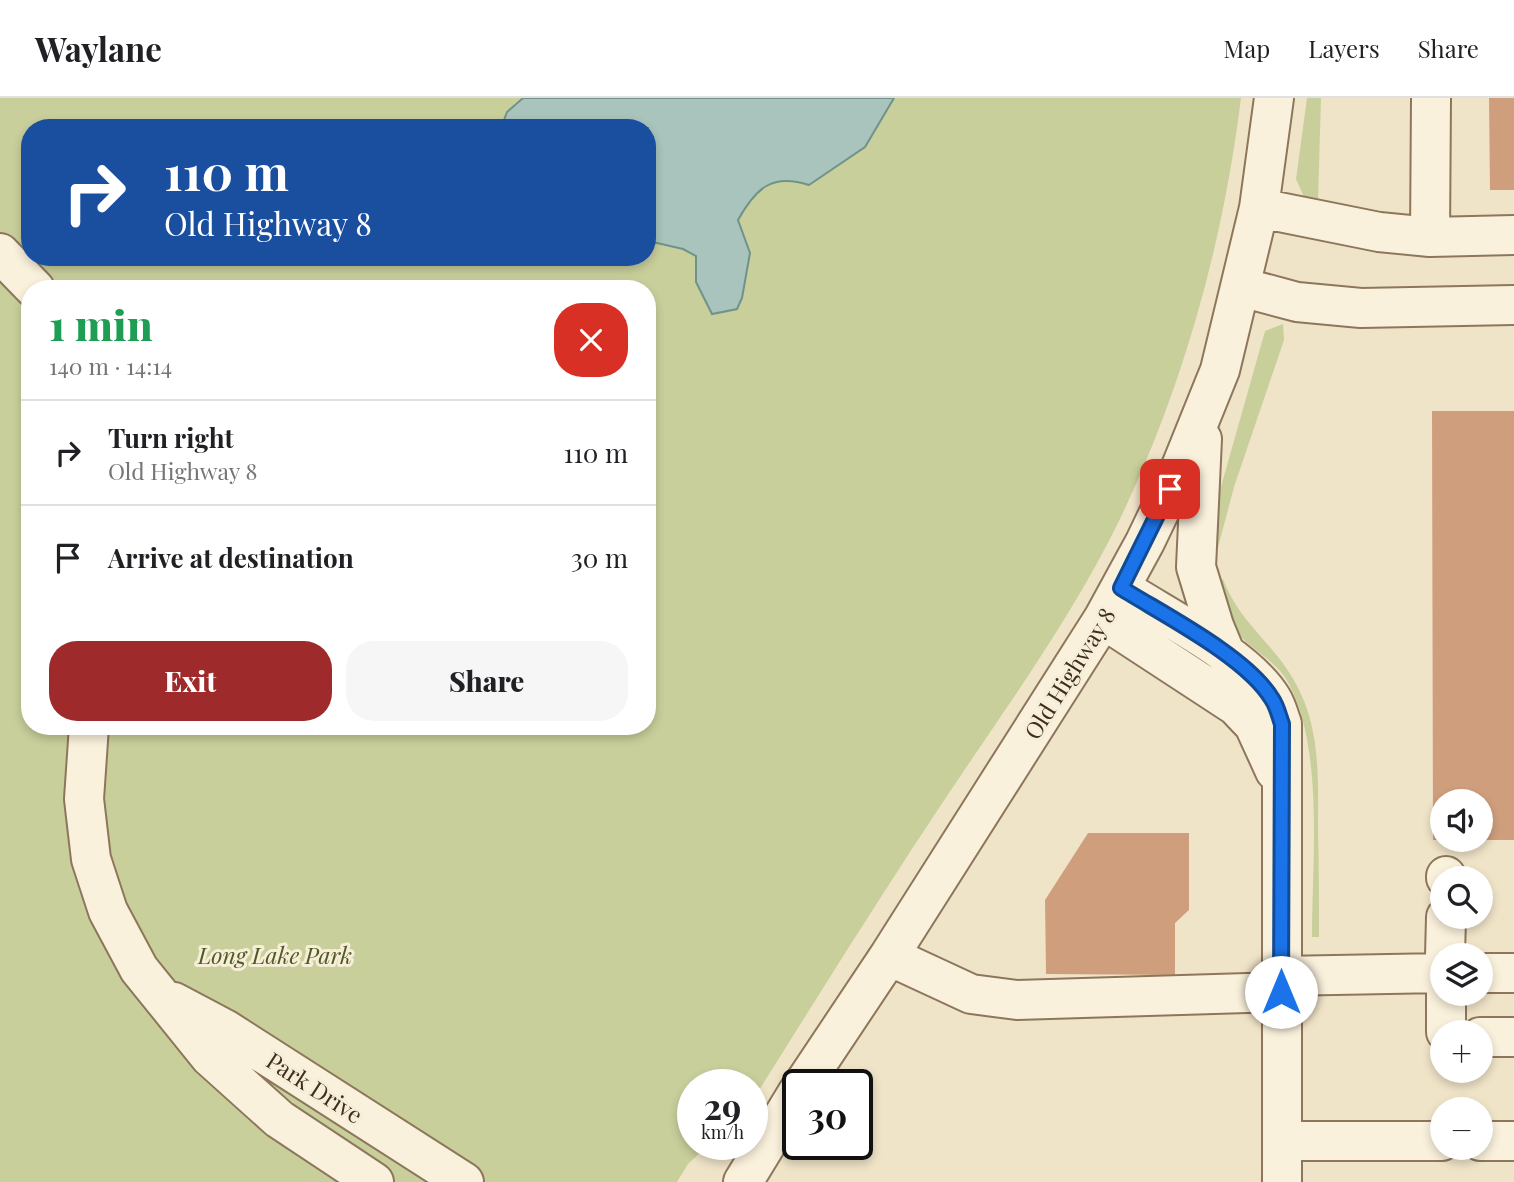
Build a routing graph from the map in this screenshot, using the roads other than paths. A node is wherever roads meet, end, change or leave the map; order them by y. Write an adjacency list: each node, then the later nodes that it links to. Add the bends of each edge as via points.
1 (1274, 98): 3 (street, Old Highway 8)
2 (1431, 98): 5 (street)
3 (1259, 208): 5 (street, via 1379,232); 8 (street, Old Highway 8)
4 (1514, 235): 5 (street)
5 (1430, 237)
6 (0, 253): 7 (street)
7 (26, 280)
8 (1241, 287): 9 (street, via 1297,302 1361,308); 10 (street, Old Highway 8, via 1220,370)
9 (1514, 305)
10 (1204, 409): 11 (street, Old Highway 8, via 1180,469); 12 (street, via 1196,567)
11 (1112, 604): 12 (street); 14 (street, via 1254,725); 15 (street, Old Highway 8)
12 (1226, 655): 14 (street, via 1272,699 1282,724)
13 (89, 735): 20 (street, Park Drive, via 85,799 98,887 139,969)
14 (1281, 786): 19 (street)
15 (889, 956): 19 (street, via 971,994 1017,1000); 23 (street, Old Highway 8)
16 (1493, 973): 17 (street)
17 (1514, 973)
18 (1430, 975): 19 (street)
19 (1281, 984): 27 (street)
20 (163, 996): 24 (street, Park Drive, via 225,1029); 26 (street, Park Drive, via 210,1057 279,1119)
21 (1493, 1037): 22 (street)
22 (1514, 1037)
23 (814, 1069)
24 (329, 1096): 26 (street); 31 (street, Park Drive)
25 (782, 1118): 33 (street)
26 (304, 1135): 32 (street, Park Drive)
27 (1282, 1141): 28 (street); 34 (street)
28 (1430, 1141)
29 (1493, 1141): 30 (street)
30 (1514, 1141)
31 (460, 1181)
32 (374, 1182)
33 (743, 1182)
34 (1282, 1182)

